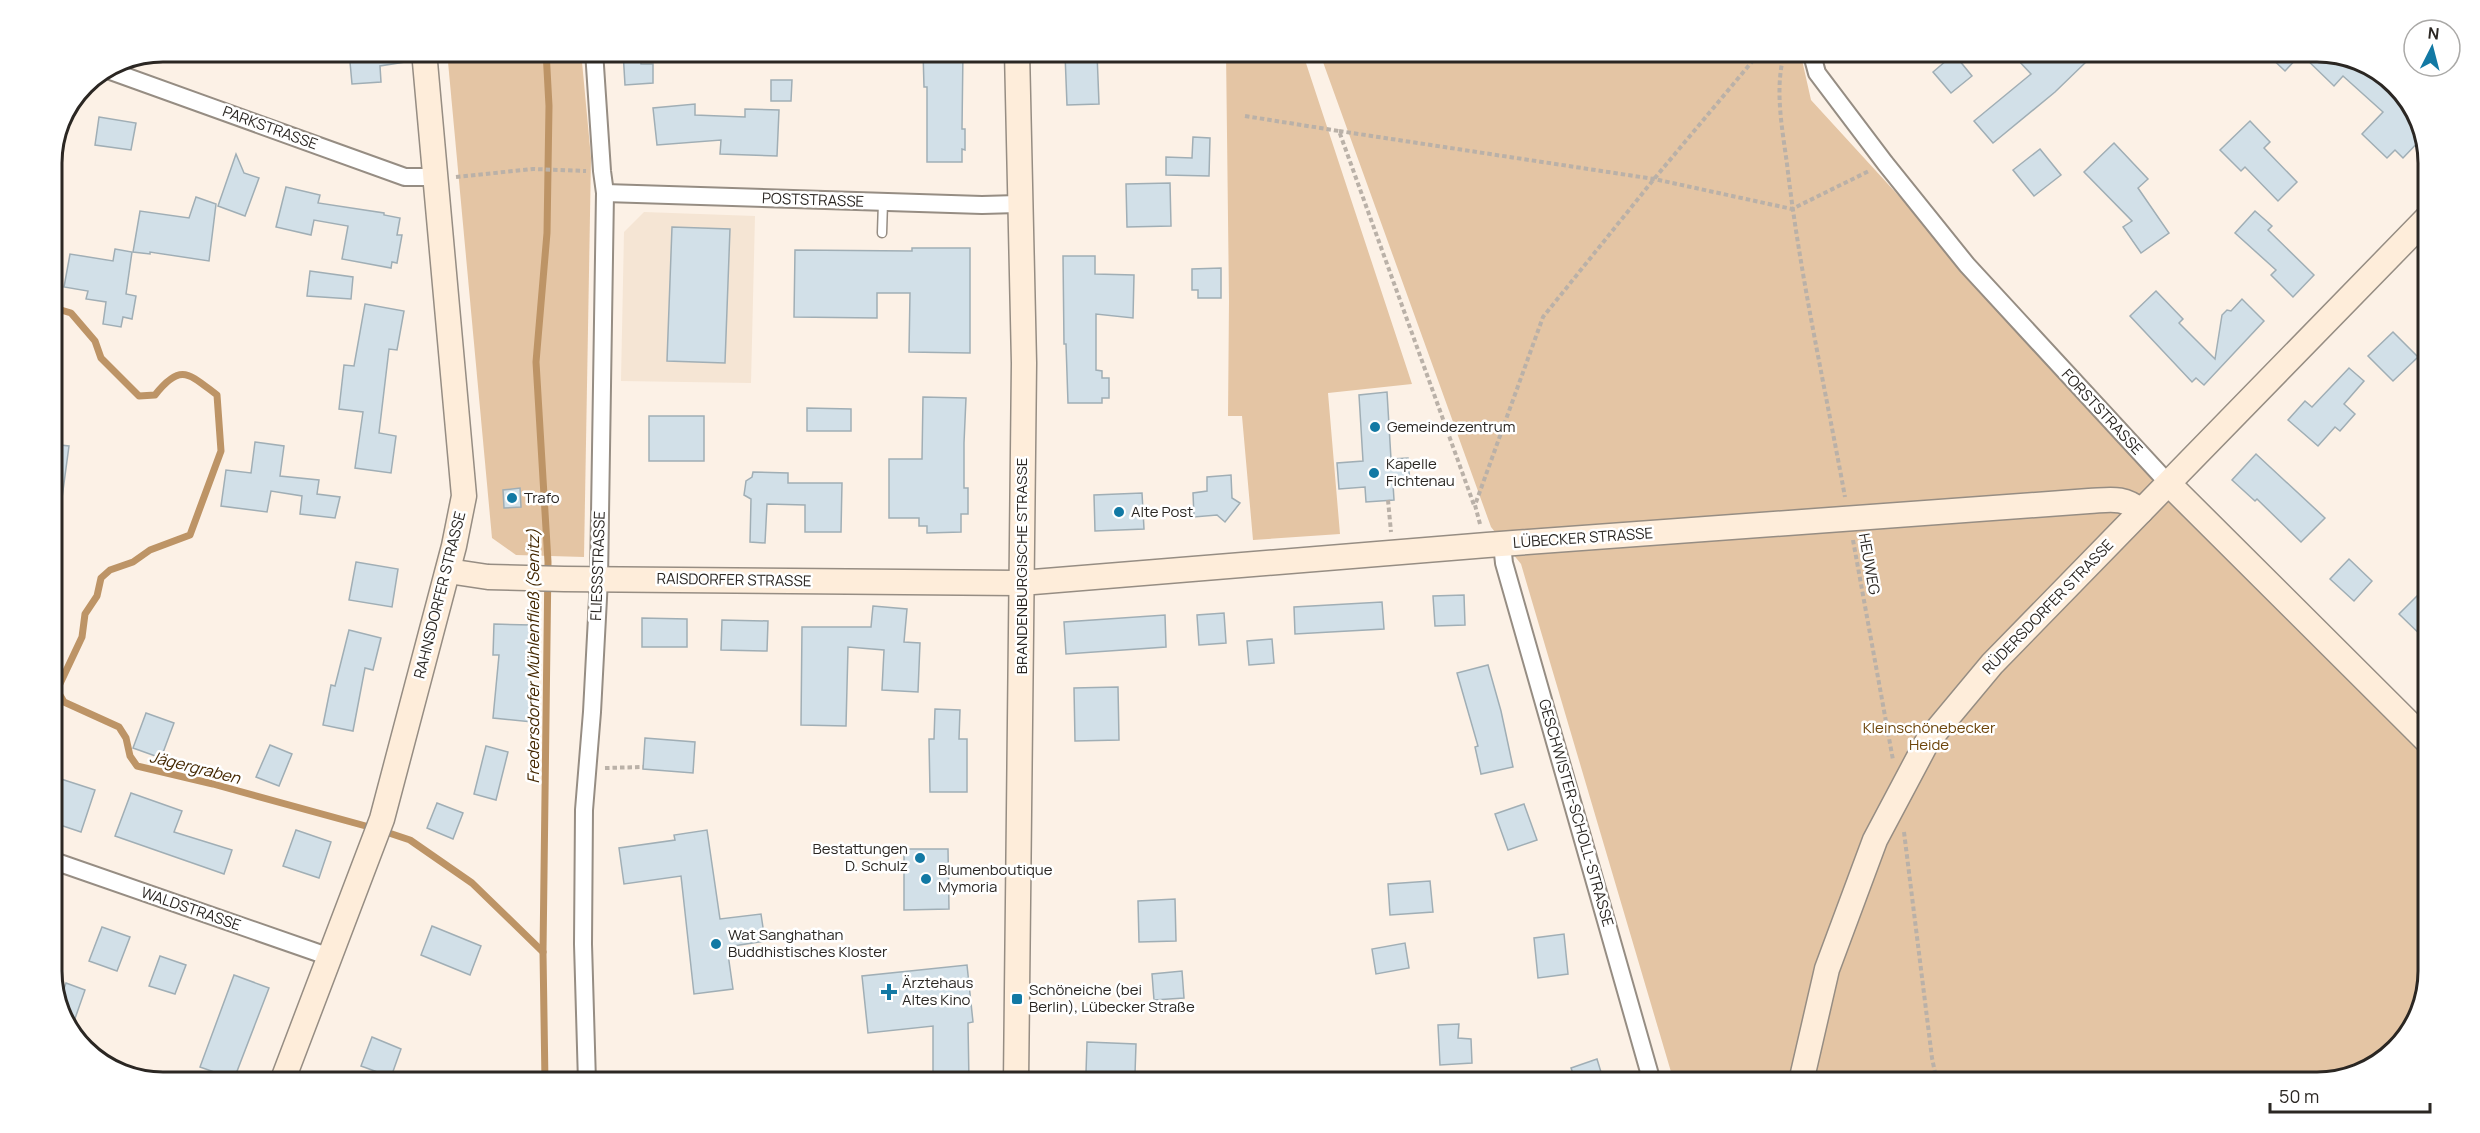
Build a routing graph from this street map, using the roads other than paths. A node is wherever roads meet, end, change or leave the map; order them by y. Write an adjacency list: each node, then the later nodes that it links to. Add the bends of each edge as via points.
1 (426, 62): 6 (street, RAHNSDORFER STRASSE)
2 (595, 62): 7 (street, FLIESSSTRASSE)
3 (1017, 62): 9 (street, BRANDENBURGISCHE STRASSE)
4 (1814, 62): 12 (street, FORSTSTRASSE, via 1817,73 1967,265)
5 (116, 73): 6 (street, PARKSTRASSE, via 405,177)
6 (446, 177): 15 (street, RAHNSDORFER STRASSE, via 464,496)
7 (605, 193): 8 (street, POSTSTRASSE); 16 (street, FLIESSSTRASSE)
8 (883, 202): 9 (street, POSTSTRASSE); 11 (lane)
9 (1020, 204): 17 (street, BRANDENBURGISCHE STRASSE, via 1024,363)
10 (2418, 227): 12 (street, RÜDERSDORFER STRASSE)
11 (882, 233)
12 (2169, 484): 13 (street, RÜDERSDORFER STRASSE); 18 (street, FORSTSTRASSE)
13 (2141, 511): 14 (street, LÜBECKER STRASSE, via 2119,499); 25 (street, RÜDERSDORFER STRASSE, via 1992,664 1927,742 1875,840 1827,969)
14 (1494, 544): 17 (street, LÜBECKER STRASSE); 24 (street, GESCHWISTER-SCHOLL-STRASSE, via 1508,574)
15 (447, 571): 16 (street, RAISDORFER STRASSE, via 488,577); 20 (street, RAHNSDORFER STRASSE, via 379,828)
16 (599, 579): 17 (street, RAISDORFER STRASSE); 22 (street, FLIESSSTRASSE, via 584,810)
17 (1021, 583): 23 (street, BRANDENBURGISCHE STRASSE)
18 (2418, 733)
19 (62, 864): 20 (street, WALDSTRASSE)
20 (330, 957): 21 (street, RAHNSDORFER STRASSE)
21 (286, 1072)
22 (587, 1072)
23 (1016, 1072)
24 (1649, 1072)
25 (1803, 1072)

